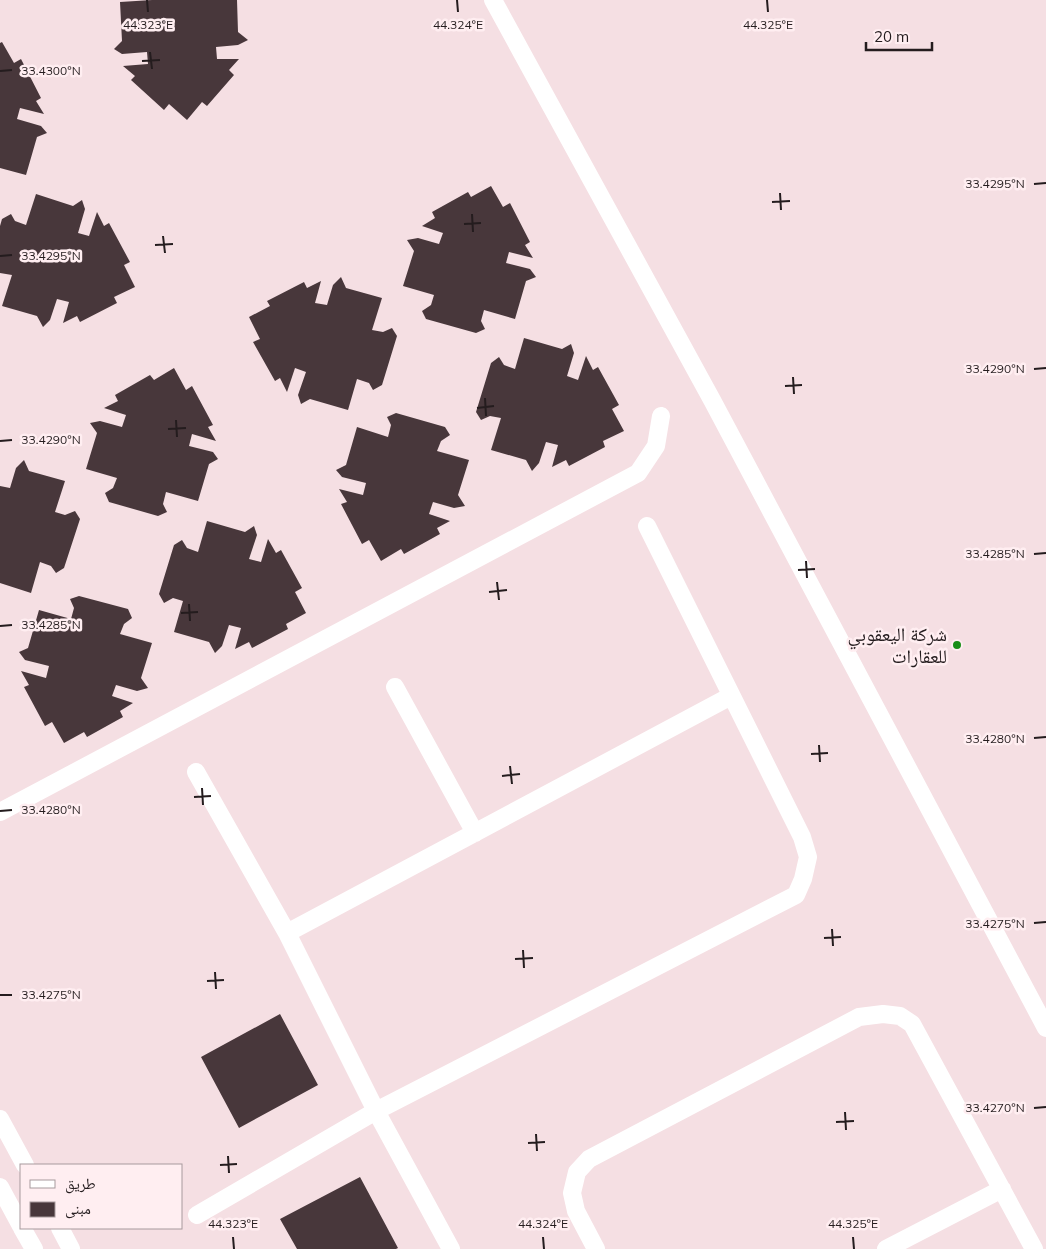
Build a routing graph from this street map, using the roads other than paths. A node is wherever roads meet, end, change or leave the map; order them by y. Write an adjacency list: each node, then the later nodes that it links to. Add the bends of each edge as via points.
1 (493, 0): 10 (street, via 716,409)
2 (661, 416): 7 (street, via 656,446 638,473)
3 (647, 526): 5 (street)
4 (395, 687): 8 (street)
5 (731, 696): 8 (street); 11 (street, via 802,837 808,857 796,895)
6 (196, 772): 9 (street)
7 (0, 812)
8 (475, 832): 9 (street)
9 (287, 932): 11 (street)
10 (1046, 1028)
11 (376, 1111): 16 (street); 22 (street)
12 (0, 1119): 13 (street)
13 (25, 1164)
14 (0, 1187): 17 (street)
15 (1002, 1189): 23 (street, via 912,1024 900,1016 859,1017 589,1159 577,1172 572,1193 576,1211); 24 (street); 25 (street)
16 (197, 1215)
17 (20, 1223)
18 (23, 1229): 20 (street)
19 (61, 1229): 21 (street)
20 (34, 1249)
21 (71, 1249)
22 (451, 1249)
23 (596, 1249)
24 (886, 1249)
25 (1034, 1249)

